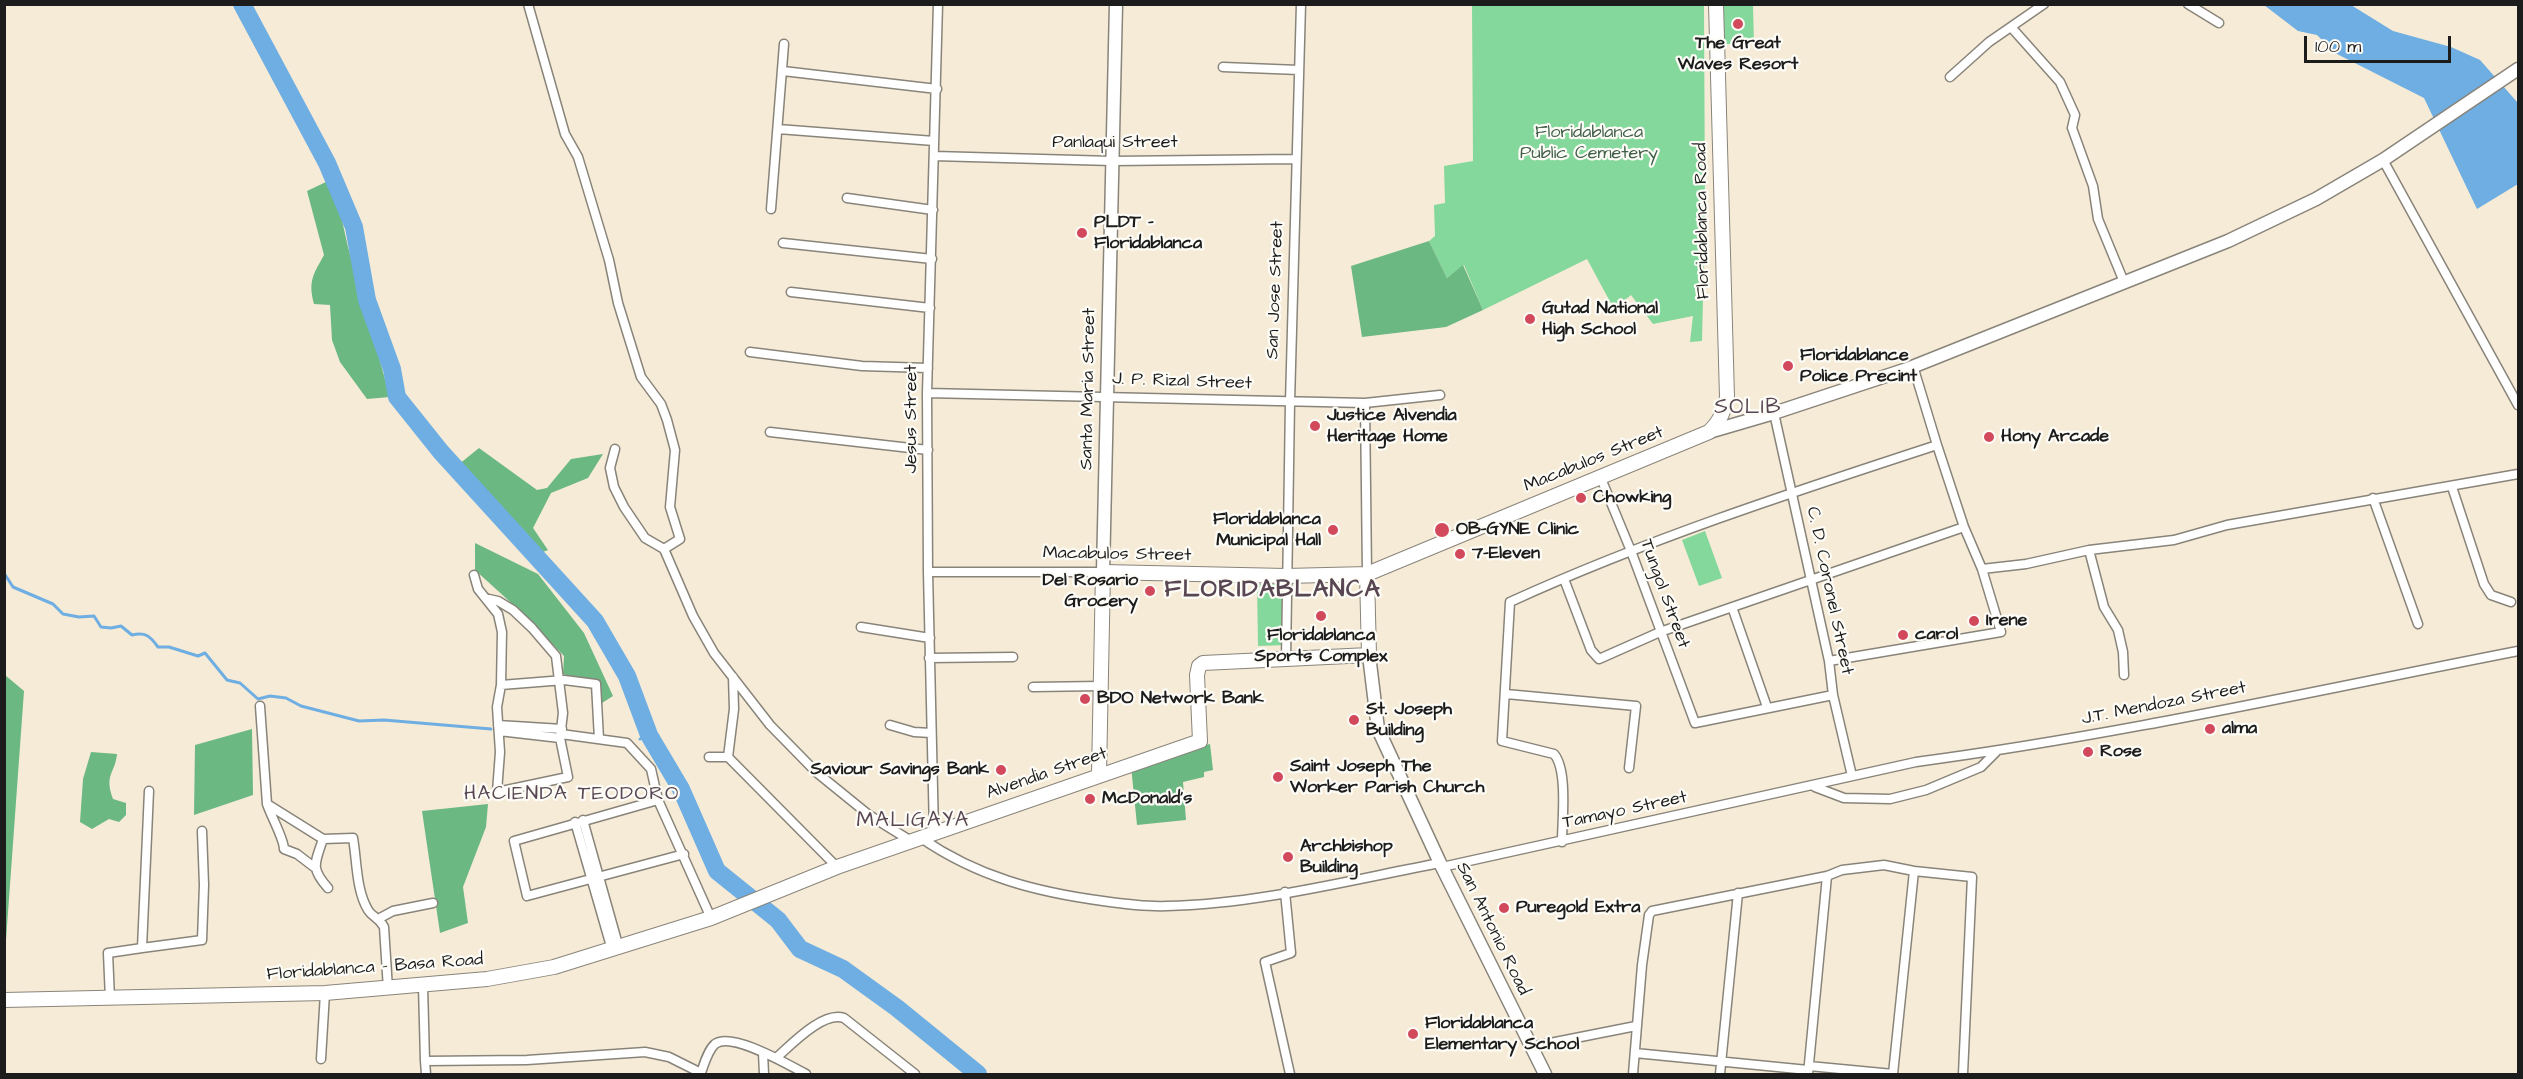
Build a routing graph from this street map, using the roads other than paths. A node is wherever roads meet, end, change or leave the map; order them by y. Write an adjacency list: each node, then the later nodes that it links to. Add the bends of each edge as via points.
1 (528, 4): 52 (street, via 565,134 578,157 641,377 661,404 675,450 670,507 680,539)
2 (938, 4): 16 (street, Jesus Street)
3 (1116, 4): 22 (street, Santa Maria Street)
4 (1301, 4): 12 (street, San Jose Street)
5 (1716, 4): 42 (main road, Floridablanca Road, via 1727,397 1723,414)
6 (2044, 4): 9 (street)
7 (2188, 4): 8 (street)
8 (2219, 23)
9 (2011, 27): 15 (street); 28 (street, via 2060,82 2075,115 2073,128 2093,186 2098,219)
10 (784, 44): 14 (street)
11 (1223, 67): 12 (street)
12 (1299, 70): 20 (street, San Jose Street)
13 (2517, 70): 21 (street)
14 (783, 71): 16 (street); 17 (street)
15 (1950, 77)
16 (937, 89): 18 (street, Jesus Street)
17 (778, 129): 18 (street); 24 (street)
18 (934, 141): 19 (street, Jesus Street)
19 (934, 156): 22 (street, Panlaqui Street); 25 (street, Jesus Street)
20 (1296, 159): 22 (street, Panlaqui Street); 37 (street, San Jose Street)
21 (2383, 160): 28 (street, via 2316,199 2228,242); 39 (street)
22 (1112, 161): 36 (street, Santa Maria Street)
23 (847, 198): 25 (street)
24 (771, 209)
25 (933, 210): 27 (street, Jesus Street)
26 (783, 243): 27 (street)
27 (932, 259): 30 (street, Jesus Street)
28 (2124, 282): 32 (street)
29 (791, 292): 30 (street)
30 (930, 308): 33 (street, Jesus Street)
31 (750, 351): 33 (street, via 862,366)
32 (1913, 366): 40 (street); 43 (street)
33 (928, 368): 34 (street, Jesus Street)
34 (927, 393): 36 (street, J. P. Rizal Street); 45 (street, Jesus Street)
35 (1440, 395): 38 (street, J. P. Rizal Street)
36 (1107, 396): 37 (street, J. P. Rizal Street); 57 (street, Santa Maria Street)
37 (1290, 402): 38 (street, J. P. Rizal Street); 60 (street, San Jose Street)
38 (1365, 403): 58 (street)
39 (2518, 405)
40 (1774, 413): 42 (street); 49 (street, C. D. Coronel Street)
41 (771, 432): 45 (street)
42 (1709, 432): 47 (main road, Macabulos Street)
43 (1937, 445): 49 (street); 51 (street)
44 (615, 449): 52 (street, via 610,468 614,487 645,538)
45 (928, 450): 56 (street, Jesus Street)
46 (2518, 474): 48 (street)
47 (1600, 476): 54 (street, Tungol Street); 58 (main road, Macabulos Street)
48 (2452, 487): 50 (street); 64 (street, via 2484,584 2490,595)
49 (1791, 493): 54 (street); 62 (street, C. D. Coronel Street)
50 (2373, 498): 53 (street, via 2227,525 2174,540); 66 (street)
51 (1964, 527): 55 (street); 62 (street)
52 (664, 549): 77 (street, Tamayo Street, via 693,616)
53 (2089, 550): 55 (street); 76 (street, via 2104,607 2118,630)
54 (1631, 551): 61 (street); 68 (street, Tungol Street)
55 (1982, 569): 75 (street, via 2001,632)
56 (928, 572): 57 (street, Macabulos Street); 69 (street, Jesus Street)
57 (1103, 572): 60 (main road, Macabulos Street); 80 (main road, Santa Maria Street)
58 (1367, 574): 60 (main road, Macabulos Street); 71 (main road)
59 (474, 575): 63 (street, via 478,589)
60 (1286, 576): 74 (street, San Jose Street)
61 (1564, 579): 68 (street, via 1592,650 1599,658); 82 (street, via 1510,602)
62 (1809, 580): 65 (street); 75 (street, C. D. Coronel Street)
63 (489, 599): 78 (street, via 513,610 556,656); 79 (street, via 502,632)
64 (2511, 603)
65 (1732, 607): 68 (street); 85 (street)
66 (2418, 624)
67 (861, 627): 69 (street)
68 (1660, 633): 85 (street, Tungol Street, via 1695,723)
69 (930, 638): 73 (street, Jesus Street)
70 (2518, 651): 91 (street, J.T. Mendoza Street)
71 (1369, 655): 74 (main road); 107 (street, San Antonio Road, via 1378,729)
72 (1013, 657): 73 (street)
73 (929, 658): 88 (street, Jesus Street)
74 (1286, 659): 95 (main road, Alvendia Street, via 1208,662 1199,666 1200,741)
75 (1829, 661): 83 (street, C. D. Coronel Street)
76 (2124, 675)
77 (732, 677): 93 (street, via 734,709); 104 (street, Tamayo Street, via 770,725 816,772 869,815)
78 (560, 682): 79 (street); 89 (street); 90 (street, via 596,684)
79 (501, 685): 87 (street)
80 (1101, 686): 81 (street); 95 (main road, Santa Maria Street)
81 (1033, 687)
82 (1506, 694): 94 (street, via 1636,706); 105 (street, via 1502,741 1554,754 1558,759 1562,779)
83 (1833, 694): 85 (street); 96 (street, C. D. Coronel Street)
84 (260, 706): 100 (street)
85 (1767, 706)
86 (890, 725): 88 (street)
87 (498, 728): 89 (street); 89 (street, via 497,792 568,777)
88 (931, 733): 104 (street, Jesus Street)
89 (561, 734): 90 (street)
90 (599, 739): 99 (street, via 627,743 651,769)
91 (1996, 752): 96 (street, J.T. Mendoza Street, via 1916,762); 97 (street, via 1980,767 1926,790 1890,799 1844,798)
92 (709, 757): 93 (street)
93 (728, 757): 109 (street)
94 (1629, 768)
95 (1099, 774): 104 (main road, Alvendia Street)
96 (1852, 776): 97 (street, J.T. Mendoza Street)
97 (1815, 787): 105 (street, Tamayo Street)
98 (149, 791): 120 (street)
99 (658, 800): 101 (street); 106 (street)
100 (267, 804): 103 (street); 108 (street, via 284,849)
101 (579, 821): 112 (street); 112 (street, via 514,841 527,896)
102 (202, 831): 120 (street, via 202,940)
103 (323, 838): 108 (street); 119 (street, via 353,838 360,893 369,912)
104 (918, 839): 109 (main road, Alvendia Street); 114 (street, Tamayo Street, via 954,860 1013,884 1058,895 1166,906)
105 (1562, 842): 107 (street, Tamayo Street)
106 (684, 854): 112 (street); 118 (street)
107 (1441, 865): 114 (street, Tamayo Street); 128 (street, San Antonio Road)
108 (314, 867): 113 (street)
109 (837, 867): 115 (main road, Alvendia Street)
110 (1914, 871): 111 (street, via 1884,865 1842,870); 145 (street); 146 (street, via 1972,877)
111 (1827, 876): 116 (street); 135 (street)
112 (595, 879): 121 (street)
113 (328, 888)
114 (1285, 892): 141 (street, via 1291,953 1265,962)
115 (772, 893): 118 (main road, Floridablanca - Basa Road)
116 (1738, 893): 127 (street, via 1652,911); 134 (street)
117 (433, 903): 119 (street, via 393,911)
118 (717, 916): 121 (main road, Floridablanca - Basa Road)
119 (380, 918): 123 (street)
120 (142, 948): 125 (street, via 108,953)
121 (615, 949): 122 (main road, Floridablanca - Basa Road, via 554,967)
122 (423, 986): 123 (main road, Floridablanca - Basa Road); 133 (street)
123 (388, 989): 124 (main road, Floridablanca - Basa Road)
124 (325, 993): 125 (main road, Floridablanca - Basa Road); 132 (street)
125 (110, 999): 126 (main road, Floridablanca - Basa Road)
126 (4, 1000)
127 (1636, 1026): 128 (street); 130 (street)
128 (1530, 1047): 142 (street, San Antonio Road)
129 (763, 1053): 131 (street); 137 (street, via 722,1041 715,1044); 138 (street)
130 (1635, 1053): 134 (street); 143 (street)
131 (776, 1058): 139 (street); 140 (street, via 825,1019 837,1016)
132 (321, 1059)
133 (425, 1060): 136 (street); 137 (street, via 527,1060 645,1052 669,1057)
134 (1721, 1061): 135 (street); 144 (street)
135 (1808, 1070): 145 (street)
136 (426, 1074)
137 (701, 1074)
138 (764, 1074)
139 (806, 1074)
140 (915, 1074)
141 (1290, 1074)
142 (1545, 1074)
143 (1633, 1074)
144 (1720, 1074)
145 (1893, 1074)
146 (1963, 1074)

